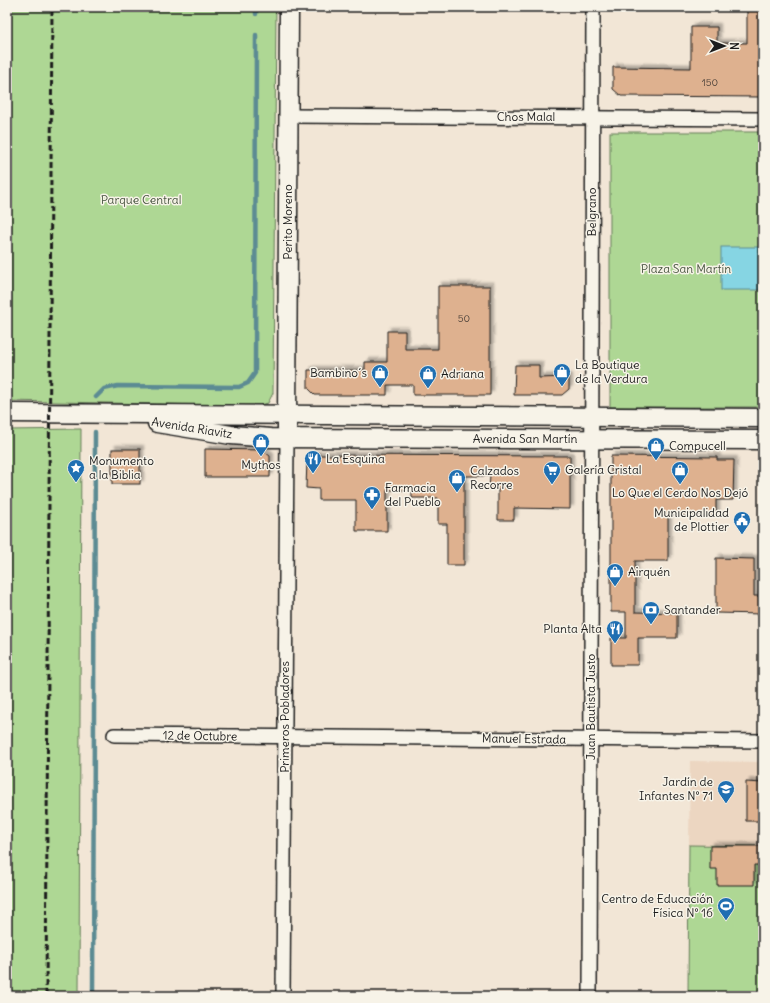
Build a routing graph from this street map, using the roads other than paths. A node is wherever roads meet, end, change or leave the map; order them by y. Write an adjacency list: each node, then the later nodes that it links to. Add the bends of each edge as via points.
1 (289, 7): 3 (main road, Perito Moreno)
2 (593, 7): 4 (street, Belgrano)
3 (289, 116): 4 (street, Chos Malal); 8 (main road, Perito Moreno)
4 (592, 118): 5 (street, Chos Malal); 9 (street, Belgrano)
5 (763, 119)
6 (7, 413): 7 (main road, Avenida Riavitz)
7 (97, 413): 8 (main road, Avenida Riavitz); 11 (main road, Avenida Riavitz, via 231,435)
8 (287, 416): 9 (main road, Avenida San Martín); 11 (main road, Perito Moreno)
9 (592, 417): 10 (main road, Avenida San Martín); 12 (street, Juan Bautista Justo)
10 (763, 418)
11 (287, 438): 12 (main road, Avenida San Martín); 15 (street, Primeros Pobladores)
12 (592, 439): 13 (main road, Avenida San Martín); 16 (street, Juan Bautista Justo)
13 (763, 440)
14 (114, 735): 15 (street, 12 de Octubre)
15 (285, 737): 16 (street, Manuel Estrada); 18 (street, Primeros Pobladores)
16 (591, 739): 17 (street, Manuel Estrada); 19 (street, Juan Bautista Justo)
17 (763, 741)
18 (283, 996)
19 (590, 996)

